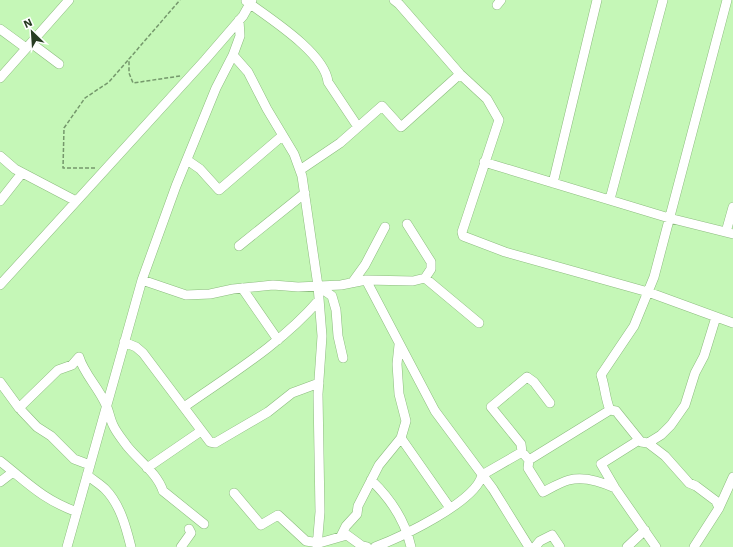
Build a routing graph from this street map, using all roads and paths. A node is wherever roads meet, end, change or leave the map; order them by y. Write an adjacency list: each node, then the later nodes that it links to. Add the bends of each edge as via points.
1 (69, 0): 10 (street)
2 (180, 0): 12 (path)
3 (394, 0): 14 (street)
4 (597, 0): 25 (street)
5 (663, 0): 27 (street)
6 (727, 0): 31 (street)
7 (249, 1): 8 (street); 17 (street, via 298,40 322,64 328,82)
8 (239, 20): 11 (street, via 240,36); 15 (street)
9 (0, 29): 10 (street)
10 (29, 45): 13 (street); 16 (street)
11 (233, 55): 18 (street, via 248,72); 20 (street, via 216,88)
12 (129, 59): 15 (path, via 129,73 133,82); 23 (path, via 109,82 85,98 64,128 63,168 95,168)
13 (59, 64)
14 (460, 74): 17 (street, via 401,126 382,106); 21 (street, via 487,99 499,120)
15 (190, 75): 23 (street)
16 (0, 78)
17 (358, 127): 22 (street)
18 (282, 136): 20 (street, via 219,190 200,169); 22 (street, via 294,154)
19 (0, 156): 24 (street)
20 (187, 160): 37 (street)
21 (484, 162): 25 (street); 43 (street, via 462,232 464,236 505,252)
22 (300, 170): 26 (street)
23 (103, 171): 29 (street)
24 (22, 173): 28 (street); 29 (street)
25 (553, 183): 27 (street)
26 (305, 193): 35 (street); 41 (street)
27 (610, 199): 31 (street)
28 (0, 201)
29 (76, 201): 40 (street)
30 (733, 207): 34 (street)
31 (669, 218): 34 (street); 43 (street)
32 (407, 224): 36 (street, via 432,262)
33 (385, 226): 39 (street, via 365,265)
34 (730, 233)
35 (239, 246)
36 (425, 278): 38 (street, via 413,281); 46 (street)
37 (142, 280): 42 (street, via 186,295); 49 (street)
38 (366, 280): 39 (street); 50 (street)
39 (352, 283): 41 (street)
40 (0, 285)
41 (318, 286): 42 (street, via 274,285); 44 (street); 51 (street, via 332,296)
42 (242, 288): 48 (street)
43 (648, 292): 45 (street); 58 (street, via 634,326 601,374)
44 (319, 300): 48 (street, via 305,317); 53 (street, via 322,336)
45 (716, 317): 47 (street); 61 (street, via 685,405 661,435)
46 (479, 323)
47 (733, 323)
48 (278, 340): 56 (street)
49 (124, 342): 55 (street); 56 (street, via 143,353)
50 (399, 345): 60 (street, via 399,394 406,421); 69 (street, via 435,411)
51 (343, 358)
52 (0, 382): 57 (street)
53 (319, 383): 59 (street, via 292,393 268,412 215,443 210,442); 83 (street, via 318,437 321,480)
54 (550, 403): 62 (street, via 527,377 491,407 521,444)
55 (106, 405): 57 (street, via 79,357 72,364 58,370); 65 (street); 66 (street, via 113,425 127,446)
56 (184, 407): 59 (street)
57 (19, 408): 65 (street, via 74,459)
58 (610, 410): 61 (street, via 616,411); 63 (street)
59 (201, 431): 66 (street)
60 (401, 438): 71 (street, via 379,464); 75 (street)
61 (643, 442): 73 (street, via 601,464); 76 (street, via 665,456 689,483 716,501)
62 (522, 452): 63 (street); 69 (street)
63 (529, 460): 73 (street, via 528,468 544,492 569,480 605,483)
64 (0, 461): 67 (street)
65 (90, 465): 68 (street)
66 (147, 468): 78 (street, via 163,491)
67 (14, 472): 72 (street); 77 (street, via 34,490 58,505)
68 (87, 475): 77 (street); 85 (street, via 105,489 115,503)
69 (482, 475): 75 (street, via 481,482); 90 (street)
70 (733, 477): 76 (street)
71 (371, 480): 81 (street, via 391,500); 82 (street, via 358,506 357,514)
72 (0, 482)
73 (615, 488): 80 (street)
74 (234, 493): 83 (street, via 261,525 278,515 306,541)
75 (450, 508): 81 (street)
76 (719, 508): 95 (street)
77 (77, 512): 84 (street)
78 (204, 524)
79 (189, 529): 86 (street, via 191,532)
80 (645, 530): 93 (street); 94 (street)
81 (408, 533): 88 (street); 89 (street)
82 (341, 536): 83 (street); 87 (street, via 346,535)
83 (318, 545)
84 (67, 547)
85 (131, 547)
86 (181, 547)
87 (367, 547)
88 (375, 547)
89 (411, 547)
90 (529, 547)
91 (535, 547): 92 (street, via 540,541 552,535)
92 (560, 547)
93 (627, 547)
94 (656, 547)
95 (694, 547)

